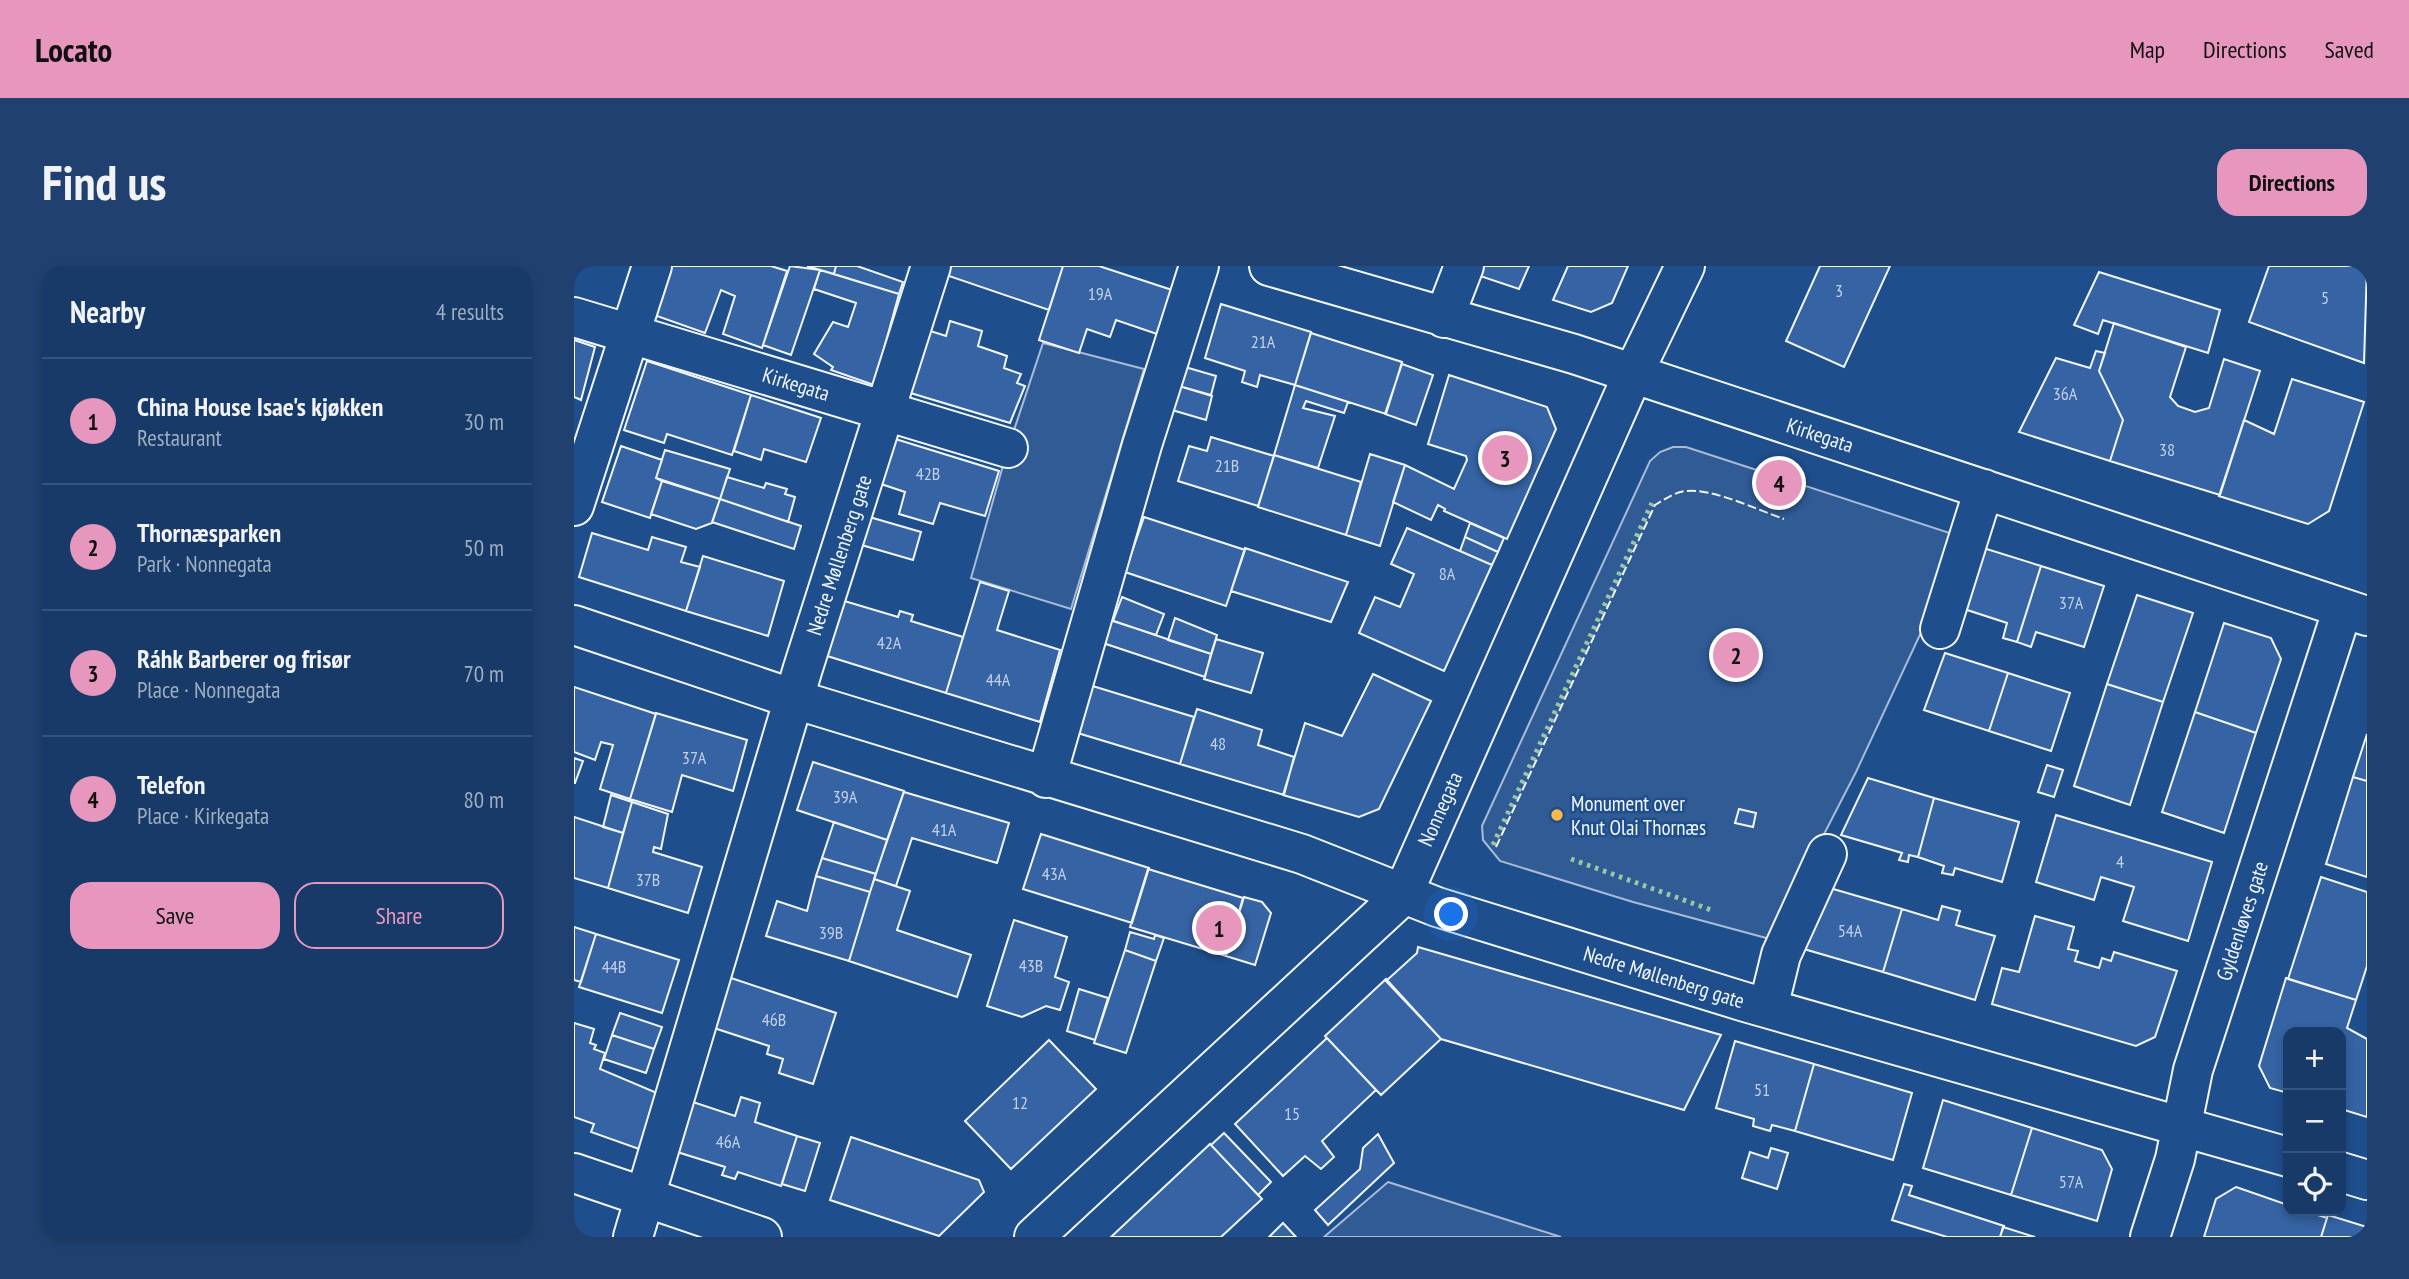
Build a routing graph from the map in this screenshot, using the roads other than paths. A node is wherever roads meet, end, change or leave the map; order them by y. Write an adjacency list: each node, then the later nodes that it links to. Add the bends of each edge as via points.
1 (652, 266): 9 (street)
2 (931, 266): 11 (street)
3 (1199, 266): 19 (street, via 1128,491)
4 (1269, 266): 8 (street, Kirkegata)
5 (1464, 266): 8 (street)
6 (1685, 266): 10 (street, Nonnegata)
7 (574, 317): 9 (street, Kirkegata)
8 (1444, 318): 10 (street, Kirkegata)
9 (631, 335): 11 (street, Kirkegata); 14 (street)
10 (1633, 374): 13 (street, Kirkegata); 21 (street, Nonnegata)
11 (885, 411): 12 (street, Kirkegata); 18 (street, Nedre Møllenberg gate)
12 (1008, 448)
13 (1984, 489): 15 (street, Kirkegata); 17 (street)
14 (574, 506)
15 (2355, 612): 23 (street, Gyldenløves gate, via 2193,1070)
16 (574, 625): 18 (street, Nedre Møllenberg gate)
17 (1940, 629)
18 (794, 699): 19 (street, Nedre Møllenberg gate); 28 (street, Nedre Møllenberg gate)
19 (1046, 778): 21 (street, Nedre Møllenberg gate, via 1301,854)
20 (1827, 854): 22 (street, via 1781,956)
21 (1402, 896): 22 (street, Nedre Møllenberg gate); 31 (street, Nonnegata)
22 (1768, 1008): 23 (street, Nedre Møllenberg gate)
23 (2182, 1125): 24 (street, Nedre Møllenberg gate); 32 (street, Gyldenløves gate)
24 (2283, 1155)
25 (574, 1173): 28 (street)
26 (2346, 1174): 27 (street)
27 (2367, 1180)
28 (646, 1200): 29 (street, Nedre Møllenberg gate); 30 (street)
29 (633, 1237)
30 (762, 1237)
31 (1034, 1237)
32 (2150, 1237)

